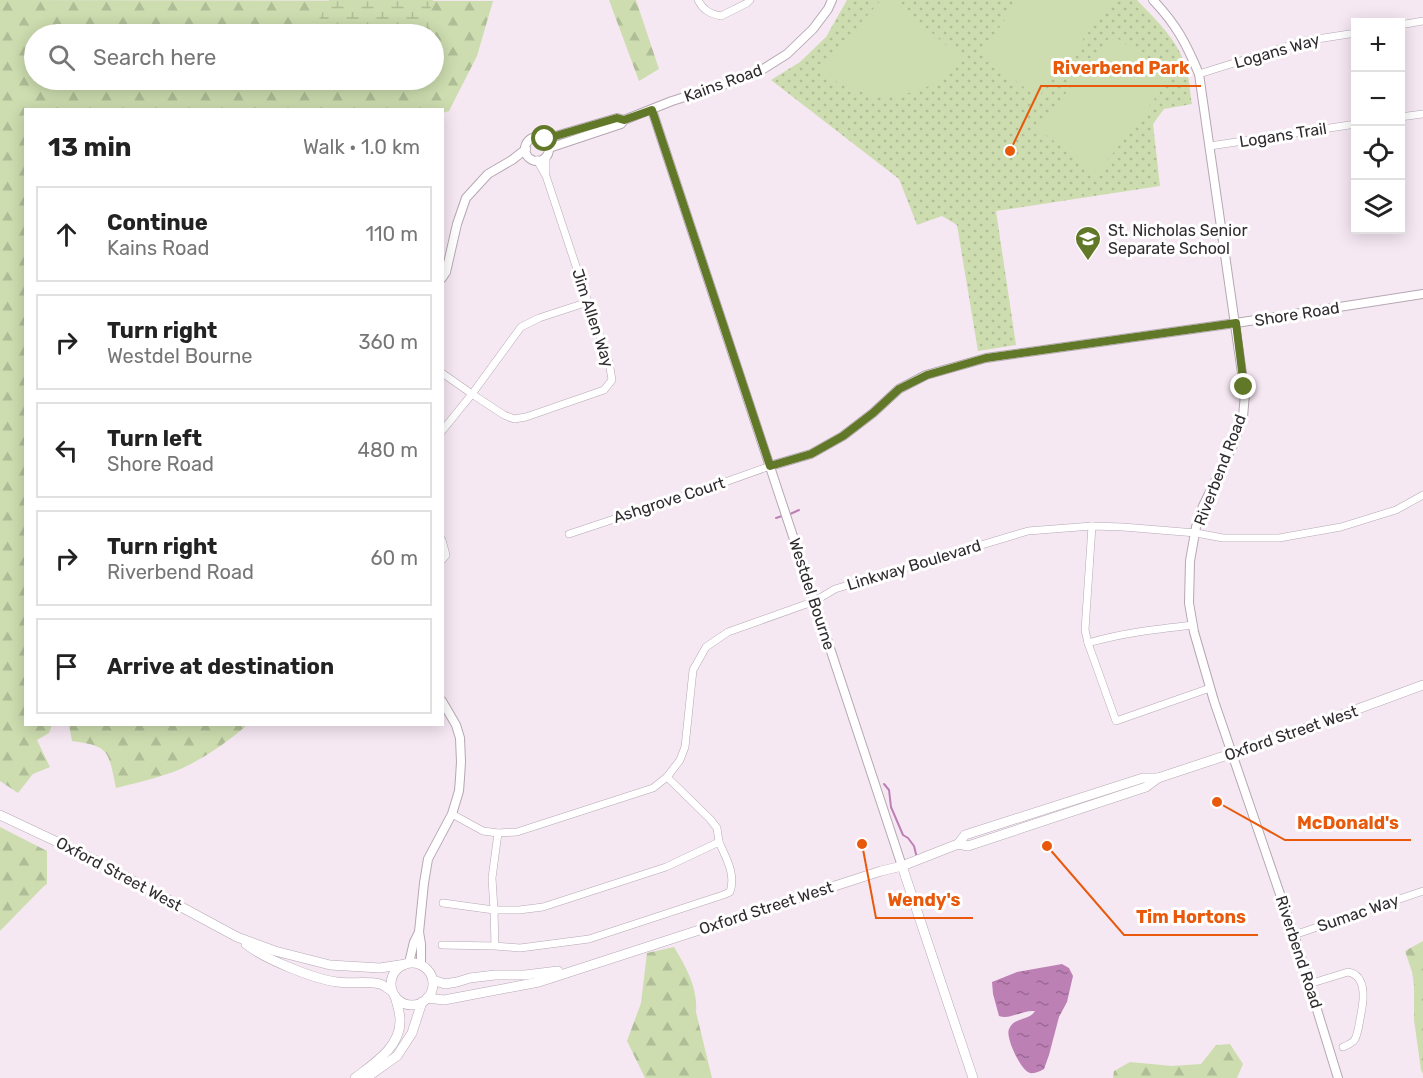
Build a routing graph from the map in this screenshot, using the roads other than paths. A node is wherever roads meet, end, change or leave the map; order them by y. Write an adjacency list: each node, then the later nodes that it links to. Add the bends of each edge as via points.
1 (698, 0): 2 (street, via 710,14 721,16)
2 (750, 0)
3 (832, 0): 9 (street, Kains Road, via 813,29 788,54 760,71)
4 (1153, 0): 8 (street, Riverbend Road, via 1186,43)
5 (1423, 21): 6 (street)
6 (1405, 24)
7 (1351, 34): 8 (street, Logans Way, via 1304,41)
8 (1199, 74): 15 (street, Riverbend Road)
9 (652, 110): 12 (street, Kains Road); 26 (street, Westdel Bourne)
10 (1423, 114): 11 (street)
11 (1405, 116)
12 (624, 120): 14 (street, Kains Road, via 617,118); 17 (street, Kains Road)
13 (1351, 125): 15 (street, Logans Trail)
14 (545, 139): 16 (street, via 531,138); 17 (street, via 548,143)
15 (1210, 146): 22 (street, Riverbend Road)
16 (526, 149): 17 (street, via 526,153); 18 (street, Kains Road)
17 (541, 156): 18 (street, Kains Road); 21 (street, Jim Allen Way)
18 (512, 160): 19 (street, Kains Road, via 488,174 466,198)
19 (444, 275)
20 (1423, 294): 22 (street, Shore Road)
21 (588, 302): 24 (street, via 520,327); 24 (street, Jim Allen Way, via 609,362 612,380 604,390 514,419)
22 (1236, 323): 26 (street, Shore Road, via 986,358 927,375 899,389 843,436 811,454); 29 (street, Riverbend Road, via 1245,394 1243,417 1203,506)
23 (444, 374): 24 (street, Jim Allen Way)
24 (472, 394): 25 (street)
25 (444, 429)
26 (770, 466): 30 (street, Ashgrove Court); 31 (street, Westdel Bourne)
27 (1423, 495): 29 (street, Linkway Boulevard, via 1396,510 1279,538 1222,538)
28 (1092, 526): 29 (street, Linkway Boulevard); 31 (street, Linkway Boulevard, via 1028,531 835,589); 33 (street, via 1085,630)
29 (1196, 533): 32 (street, Riverbend Road, via 1189,580)
30 (568, 534)
31 (815, 601): 38 (street, Linkway Boulevard, via 728,632 706,647 693,670 685,747); 43 (street, Westdel Bourne)
32 (1193, 624): 33 (street); 35 (street, Riverbend Road)
33 (1088, 643): 35 (street, via 1116,721)
34 (1423, 685): 37 (main road, Oxford Street West)
35 (1210, 688): 37 (street, Riverbend Road)
36 (444, 704): 39 (street, via 460,738 459,790)
37 (1233, 754): 43 (main road, Oxford Street West, via 1158,778 1143,778 965,835 958,844); 48 (street, Riverbend Road)
38 (667, 777): 41 (street, Linkway Boulevard, via 654,788 517,832); 42 (street, via 710,819 717,828)
39 (452, 814): 41 (street, Linkway Boulevard, via 483,831); 47 (street, via 428,860)
40 (0, 815): 49 (main road, Oxford Street West, via 85,855)
41 (498, 833): 46 (street, via 492,878)
42 (719, 842): 46 (street, via 666,867 543,907); 51 (street, via 733,884 723,896 589,939 520,948)
43 (902, 866): 54 (main road, Oxford Street West); 62 (main road, Westdel Bourne)
44 (1423, 891): 48 (street, Sumac Way)
45 (443, 903): 46 (street)
46 (494, 910): 51 (street)
47 (419, 932): 52 (street); 53 (street)
48 (1294, 935): 56 (street, Riverbend Road)
49 (237, 937): 52 (main road, Oxford Street West, via 330,965 380,968); 57 (main road, Oxford Street West, via 251,949 315,977 381,984)
50 (442, 945): 51 (street)
51 (495, 946)
52 (407, 963): 53 (main road); 57 (main road, via 392,978)
53 (421, 965): 55 (main road)
54 (573, 970): 55 (main road, Oxford Street West, via 495,975 445,984); 58 (main road, Oxford Street West, via 491,992)
55 (433, 980): 58 (main road)
56 (1309, 984): 59 (street, via 1348,972 1358,977 1364,993 1358,1031 1351,1044); 63 (street, Riverbend Road)
57 (394, 993): 58 (main road, via 400,1001 411,1005); 60 (main road, via 400,1029 388,1053)
58 (425, 1000): 61 (main road, via 412,1033 397,1056)
59 (1343, 1047)
60 (355, 1078)
61 (366, 1078)
62 (973, 1078)
63 (1338, 1078)

